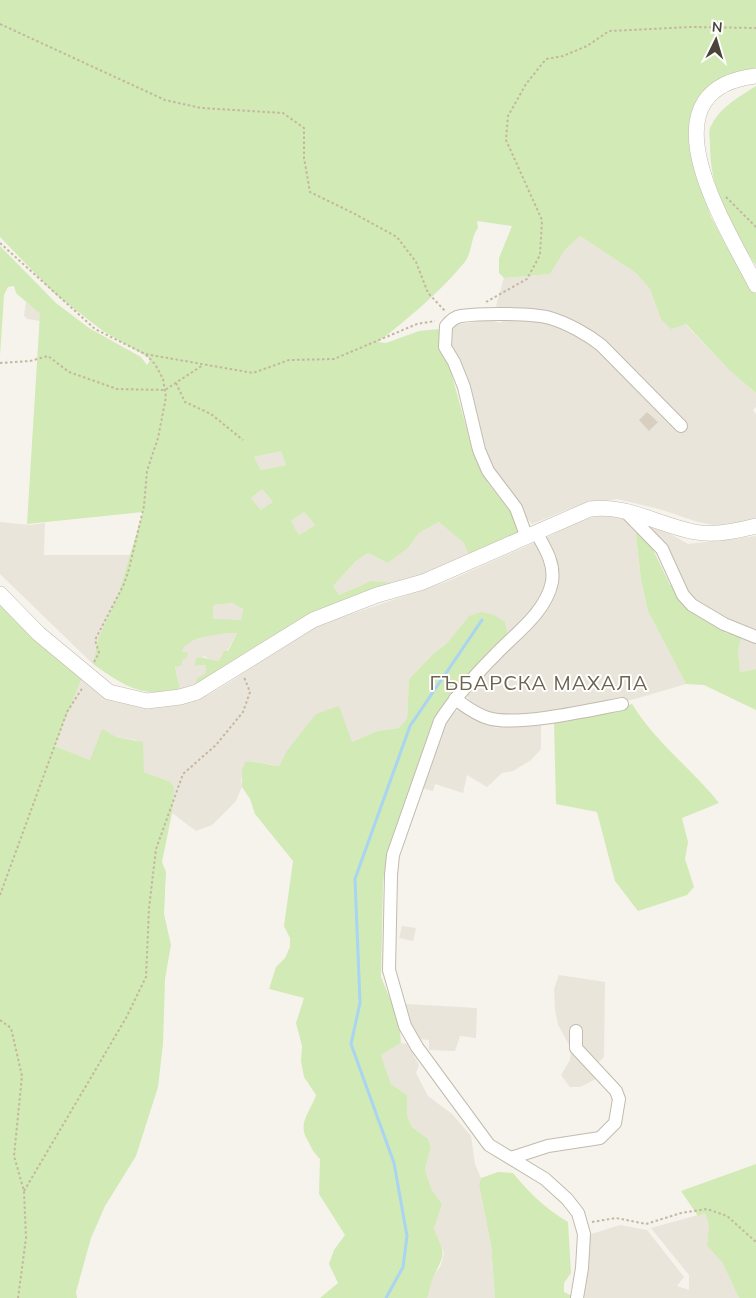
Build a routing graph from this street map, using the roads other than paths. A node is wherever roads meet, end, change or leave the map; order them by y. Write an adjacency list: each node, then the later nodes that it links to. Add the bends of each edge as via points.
1 (756, 76): 2 (street, via 724,83 709,94 700,107 696,128 703,173)
2 (756, 285)
3 (681, 426): 6 (street, via 601,346 554,320 542,316 460,316 453,319 446,326 445,347 464,387 480,450 488,472)
4 (624, 510): 5 (street, via 695,532 712,534); 6 (street, via 590,509); 8 (street, via 662,548 683,594 692,605 724,624)
5 (756, 526)
6 (531, 534): 7 (street, via 423,582 377,595 313,620 197,692 163,700 146,701 109,692 39,634); 9 (street, via 551,559 552,582 547,596 533,618)
7 (0, 594)
8 (756, 636)
9 (455, 699): 10 (street, via 475,712 500,721 560,716); 12 (street, via 440,721 393,856 389,970 405,1026 417,1047 489,1145)
10 (622, 704)
11 (576, 1031): 12 (street, via 576,1048 616,1091 619,1099 615,1123 600,1138 548,1146)
12 (511, 1158): 13 (street, via 545,1179 567,1199 583,1224 582,1268)
13 (577, 1298)

